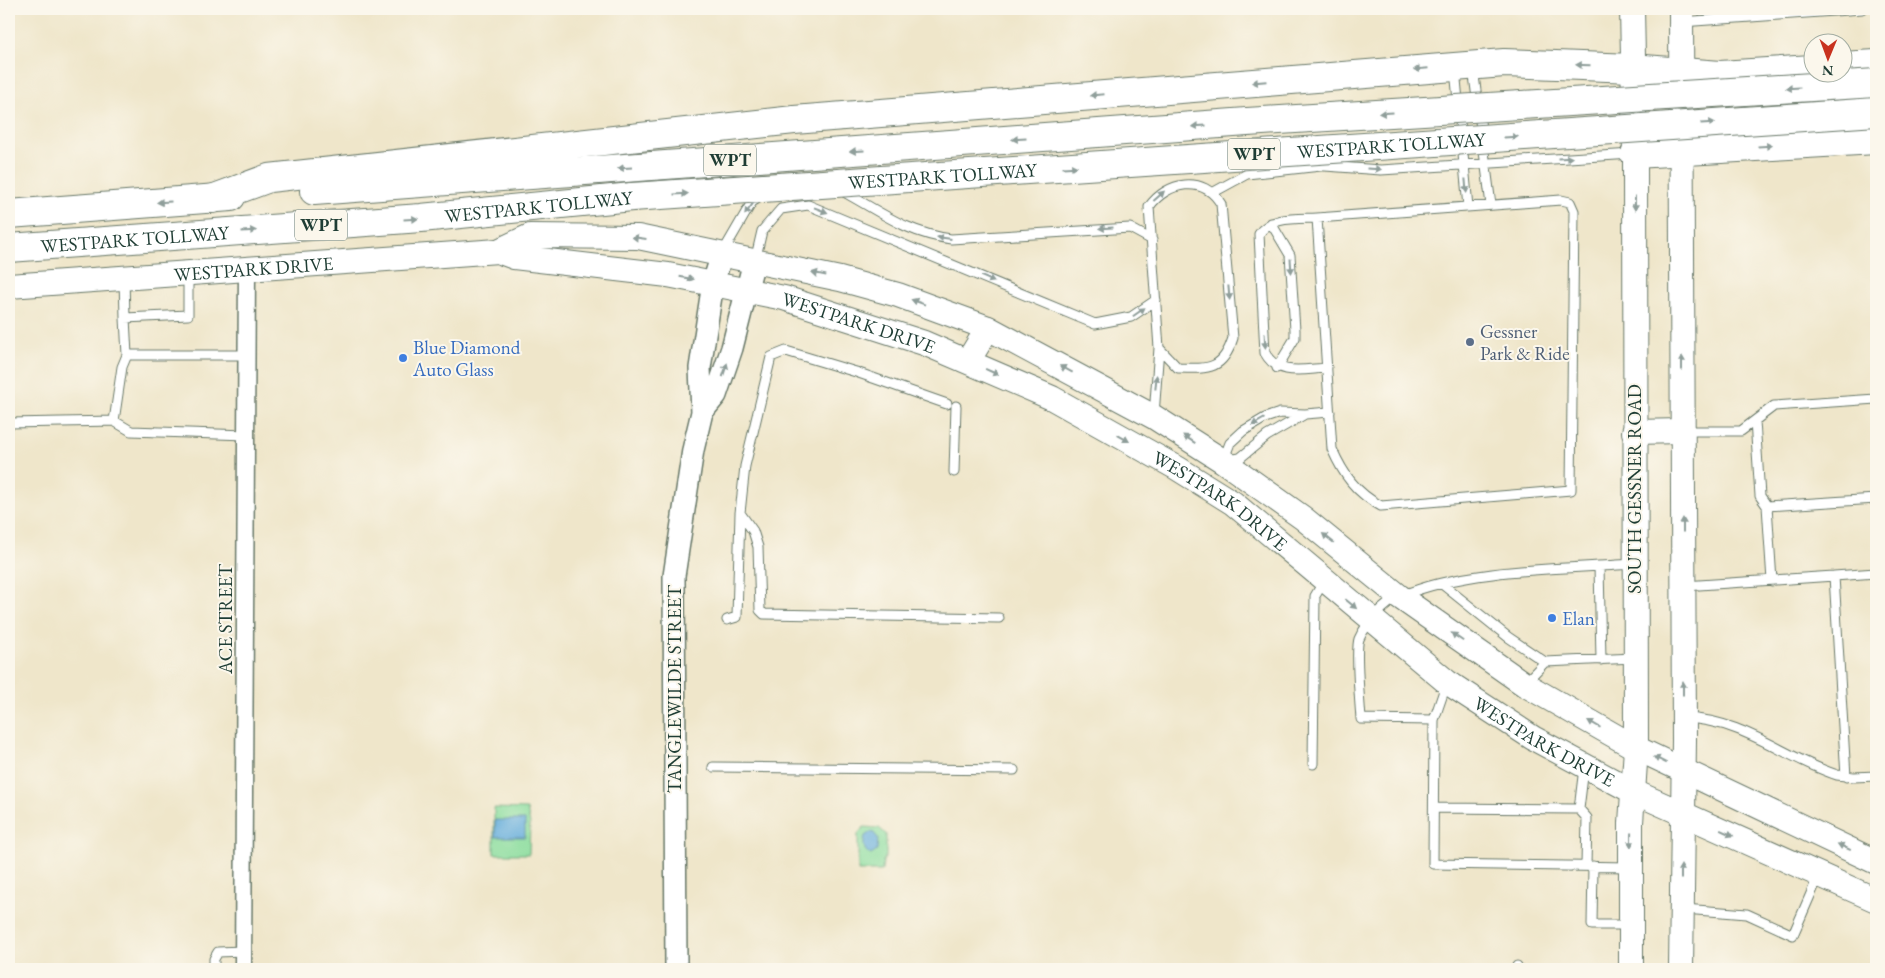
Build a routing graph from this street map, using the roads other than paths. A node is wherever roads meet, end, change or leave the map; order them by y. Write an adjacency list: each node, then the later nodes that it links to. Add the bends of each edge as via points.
1 (1632, 9): 7 (main road, SOUTH GESSNER ROAD)
2 (1862, 9): 3 (lane)
3 (1681, 16): 9 (main road)
4 (1876, 64): 5 (highway)
5 (1852, 65)
6 (1464, 66): 7 (highway, one-way to 6, via 1504,63); 12 (lane); 16 (lane); 20 (highway, one-way to 20, via 784,121 269,178)
7 (1632, 68): 9 (highway); 15 (main road, SOUTH GESSNER ROAD)
8 (1802, 70): 9 (highway, via 1720,75)
9 (1680, 72): 14 (main road)
10 (1876, 83): 20 (highway, WESTPARK TOLLWAY / WPT, one-way to 20, bridge, via 1247,122)
11 (1876, 112): 27 (highway, WESTPARK TOLLWAY / WPT, one-way to 11, bridge, via 422,218 632,197)
12 (1462, 138): 17 (lane); 18 (lane, via 1448,149)
13 (1876, 140): 14 (highway, one-way to 13)
14 (1681, 151): 15 (highway); 54 (main road, one-way to 14)
15 (1635, 154): 16 (lane, one-way to 15); 55 (main road, SOUTH GESSNER ROAD, one-way to 55)
16 (1486, 163): 17 (lane); 21 (lane)
17 (1464, 165): 18 (lane, one-way to 17, via 1381,170); 22 (lane, one-way to 22)
18 (1325, 166): 19 (lane, via 1247,174)
19 (1214, 192): 26 (lane, one-way to 19, via 1149,207 1157,196 1170,188 1201,186); 40 (lane, one-way to 40, via 1221,204 1233,338 1228,355 1217,365 1178,368)
20 (212, 199): 23 (highway, WESTPARK TOLLWAY / WPT, one-way to 23)
21 (1491, 205): 22 (lane); 48 (lane, via 1561,200 1570,202 1574,211 1571,490 1380,506 1355,488 1338,462 1332,449)
22 (1468, 207): 24 (lane)
23 (9, 214)
24 (1317, 218): 25 (lane); 45 (lane)
25 (1271, 222): 44 (lane, one-way to 44, via 1290,255 1295,330); 44 (lane, one-way to 44, via 1259,234 1265,353)
26 (1152, 240): 29 (lane, one-way to 29, via 1130,228 951,239 932,236 912,230 842,191 805,183 772,190 752,202); 37 (lane)
27 (9, 248)
28 (498, 251): 29 (main road, WESTPARK DRIVE, one-way to 28, via 638,237 594,236 530,236); 31 (main road, WESTPARK DRIVE); 34 (main road, WESTPARK DRIVE, one-way to 34, via 514,257 621,268)
29 (722, 254): 30 (main road, WESTPARK DRIVE); 34 (street, TANGLEWILDE STREET)
30 (754, 261): 36 (street, TANGLEWILDE STREET); 37 (lane, one-way to 37, via 762,231 782,209 808,205 1094,324 1131,317); 39 (main road, WESTPARK DRIVE, one-way to 30, via 898,295)
31 (247, 270): 32 (main road, WESTPARK DRIVE); 42 (street, ACE STREET)
32 (188, 274): 33 (main road, WESTPARK DRIVE); 38 (lane, via 188,315)
33 (124, 278): 35 (main road, WESTPARK DRIVE); 38 (lane)
34 (713, 283): 36 (main road, WESTPARK DRIVE); 47 (street, TANGLEWILDE STREET, via 700,368)
35 (9, 286)
36 (747, 289): 43 (main road, WESTPARK DRIVE, via 855,319); 47 (street, TANGLEWILDE STREET, one-way to 36, via 716,395)
37 (1156, 300): 40 (lane)
38 (125, 318): 41 (lane)
39 (988, 328): 43 (main road); 50 (main road, WESTPARK DRIVE, one-way to 39)
40 (1159, 348): 50 (lane, one-way to 40)
41 (127, 355): 42 (lane); 51 (lane, via 122,367)
42 (247, 355): 56 (street, ACE STREET)
43 (968, 361): 59 (main road, WESTPARK DRIVE, one-way to 59, via 1052,398)
44 (1278, 368): 45 (lane, via 1284,371)
45 (1327, 368): 48 (lane)
46 (1876, 399): 52 (lane, via 1774,406)
47 (702, 412): 104 (street, TANGLEWILDE STREET, via 674,576)
48 (1330, 412): 49 (lane)
49 (1305, 414): 57 (lane, via 1267,436 1240,458); 57 (lane, one-way to 57, via 1280,413 1265,418 1230,443)
50 (1154, 417): 57 (main road, WESTPARK DRIVE, one-way to 50)
51 (114, 421): 53 (lane); 56 (lane, via 130,432)
52 (1755, 422): 54 (lane, via 1741,430); 61 (lane, via 1760,496)
53 (9, 423)
54 (1682, 431): 55 (main road); 70 (main road, one-way to 54)
55 (1634, 432): 63 (main road, SOUTH GESSNER ROAD)
56 (246, 435): 101 (street, ACE STREET)
57 (1223, 461): 59 (main road); 71 (main road, WESTPARK DRIVE, one-way to 57, via 1303,518)
58 (954, 472): 62 (lane, via 952,405 786,351 771,357 745,466)
59 (1204, 486): 67 (main road, WESTPARK DRIVE, via 1233,504)
60 (1876, 499): 61 (lane)
61 (1767, 506): 68 (lane)
62 (740, 513): 72 (lane, via 753,531 758,547 760,610 764,614); 73 (lane, via 737,617)
63 (1635, 564): 64 (lane); 75 (main road, SOUTH GESSNER ROAD)
64 (1599, 566): 69 (lane, via 1503,574); 76 (lane)
65 (1876, 573): 66 (lane)
66 (1834, 576): 68 (lane); 89 (lane)
67 (1324, 581): 74 (main road, WESTPARK DRIVE, one-way to 74); 83 (lane, via 1315,596)
68 (1772, 581): 70 (lane)
69 (1442, 584): 71 (lane); 77 (lane)
70 (1683, 586): 80 (main road, one-way to 70)
71 (1400, 597): 74 (lane); 79 (main road, WESTPARK DRIVE, one-way to 71)
72 (1000, 618)
73 (727, 620)
74 (1370, 620): 78 (main road, WESTPARK DRIVE); 81 (lane, via 1358,641 1361,719)
75 (1635, 658): 76 (lane); 82 (main road, SOUTH GESSNER ROAD)
76 (1601, 660): 77 (lane)
77 (1545, 662): 79 (lane)
78 (1447, 682): 81 (lane); 84 (main road, WESTPARK DRIVE, via 1533,738)
79 (1524, 684): 82 (main road, WESTPARK DRIVE, one-way to 79)
80 (1684, 718): 87 (main road); 89 (lane, via 1715,721 1738,728 1828,772)
81 (1434, 720): 91 (lane)
82 (1636, 748): 87 (main road, WESTPARK DRIVE, one-way to 82); 90 (main road, SOUTH GESSNER ROAD)
83 (1313, 764)
84 (1584, 766): 90 (main road, WESTPARK DRIVE); 92 (lane)
85 (713, 767): 86 (lane)
86 (1014, 770)
87 (1684, 772): 93 (main road); 94 (main road, WESTPARK DRIVE, one-way to 87)
88 (1876, 776): 89 (lane)
89 (1846, 777)
90 (1632, 791): 93 (main road, WESTPARK DRIVE); 96 (main road, SOUTH GESSNER ROAD, one-way to 96)
91 (1434, 808): 92 (lane); 95 (lane, via 1433,864)
92 (1579, 809): 95 (lane, via 1587,818)
93 (1682, 813): 97 (main road, WESTPARK DRIVE, one-way to 97); 99 (main road, one-way to 93)
94 (1876, 862)
95 (1590, 866): 96 (lane); 100 (lane, via 1592,925)
96 (1630, 867): 100 (main road, SOUTH GESSNER ROAD)
97 (1819, 875): 98 (main road, WESTPARK DRIVE); 99 (lane, via 1793,935 1747,914)
98 (1876, 900)
99 (1681, 909): 106 (main road)
100 (1631, 925): 105 (main road, SOUTH GESSNER ROAD)
101 (243, 951): 102 (lane, via 218,952); 103 (street, ACE STREET)
102 (214, 969)
103 (243, 969)
104 (676, 969)
105 (1630, 969)
106 (1681, 969)

